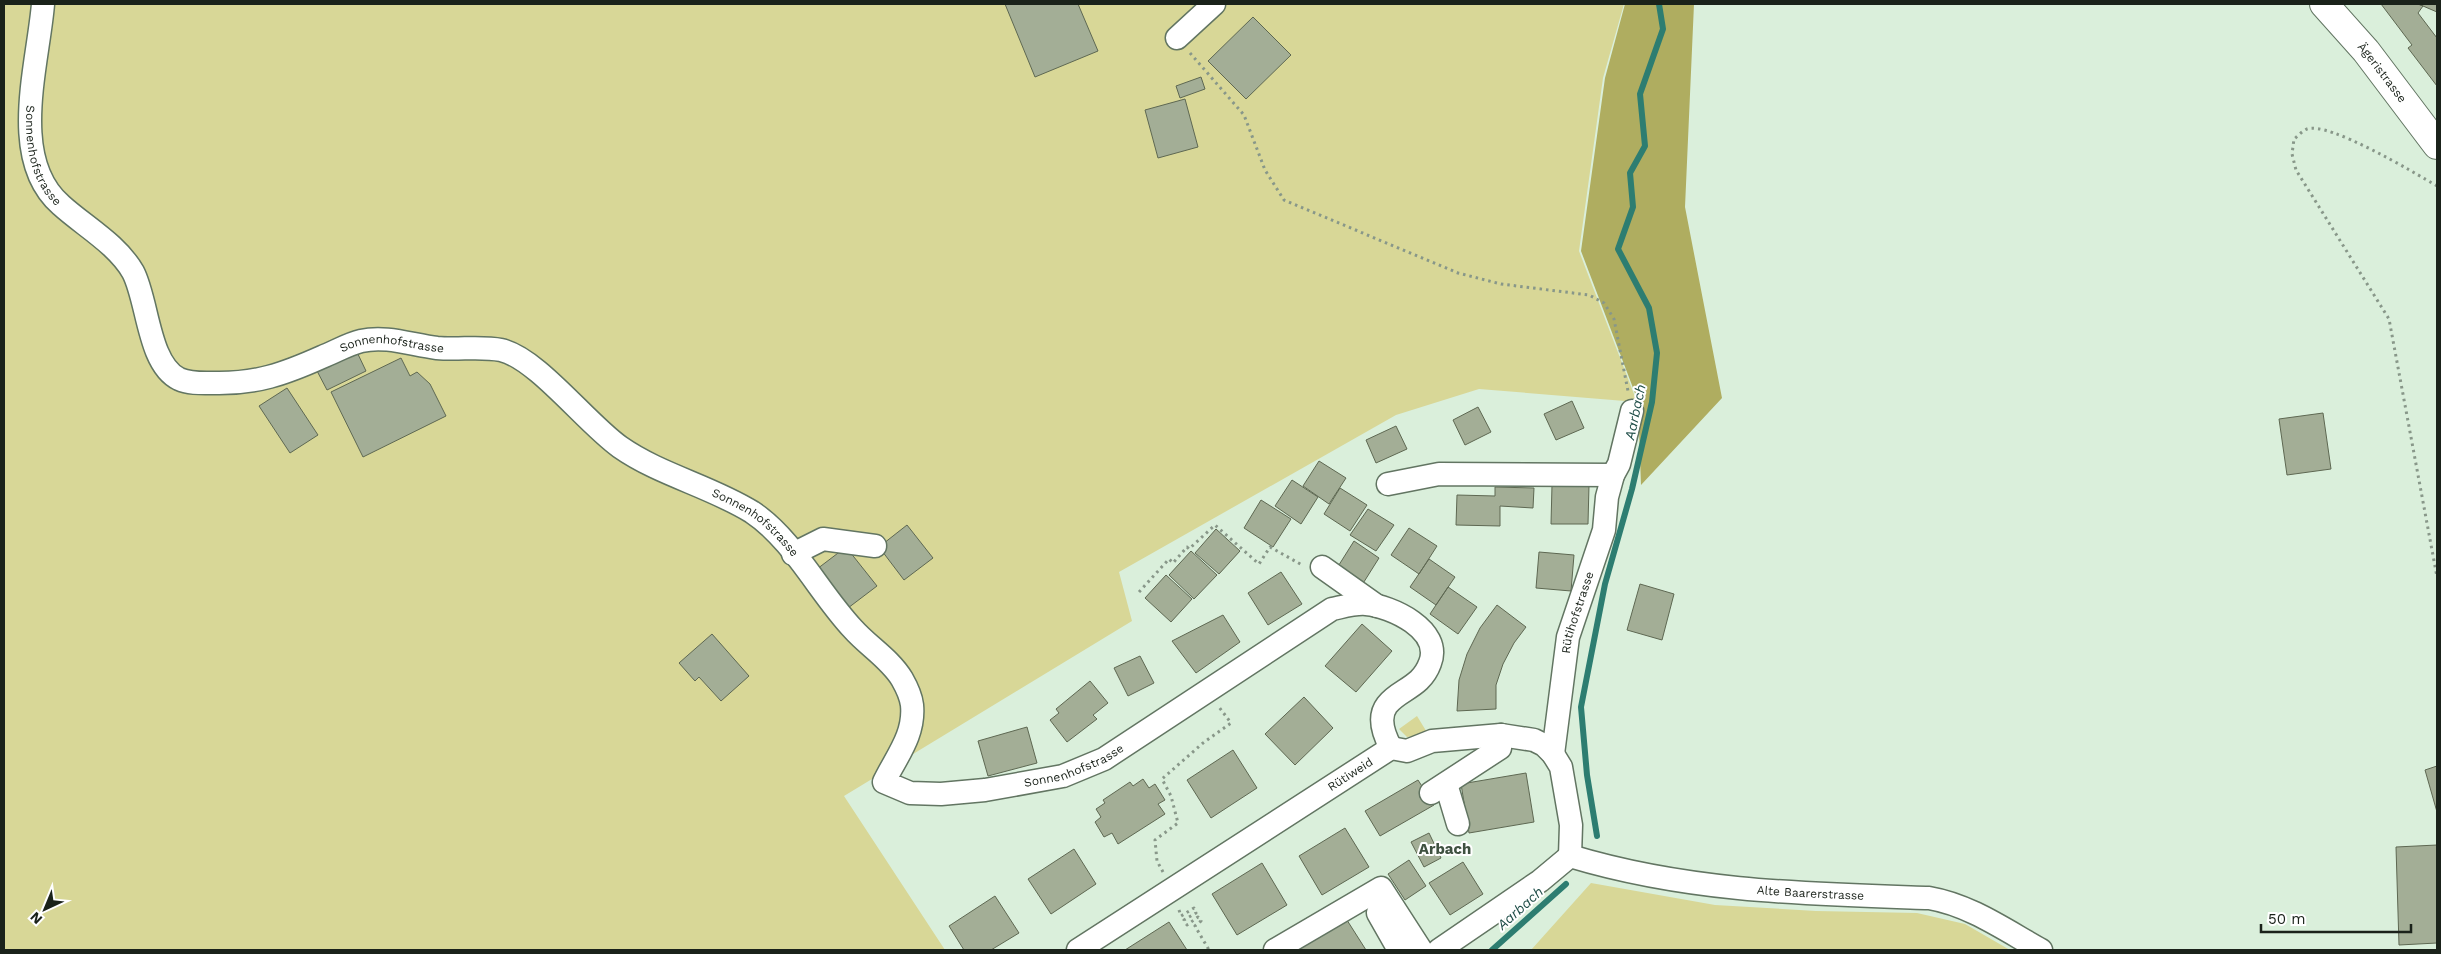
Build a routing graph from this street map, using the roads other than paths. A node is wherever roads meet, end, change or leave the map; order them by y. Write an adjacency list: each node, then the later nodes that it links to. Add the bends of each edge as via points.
1 (42, 4): 10 (street, Sonnenhofstrasse, via 30,118 31,150 39,178 57,202 121,255 140,289 156,350 166,368 178,379 250,382 278,376 357,342 372,339 436,348 501,350 540,373 625,451 752,513 775,532)
2 (1214, 4): 4 (street)
3 (2324, 4): 5 (main road, Ägeristrasse, via 2366,51)
4 (1177, 38)
5 (2437, 145)
6 (1632, 412): 7 (street, Rütihofstrasse, via 1619,464)
7 (1613, 475): 8 (street, via 1439,474); 15 (street, Rütihofstrasse, via 1604,530 1568,637)
8 (1388, 484)
9 (875, 546): 10 (street, via 823,539)
10 (793, 554): 12 (street, Sonnenhofstrasse, via 853,629 901,677 912,702 911,723 907,741 884,782 910,793 985,790 1071,772 1104,759 1332,609 1365,603)
11 (1322, 568): 12 (street)
12 (1378, 606): 14 (street, Sonnenhofstrasse, via 1394,610 1418,624 1430,644 1431,662 1420,680 1387,705 1382,719 1383,733)
13 (1501, 735): 14 (street, via 1432,742 1407,751); 15 (street, via 1534,740); 16 (street, via 1500,748 1439,789)
14 (1391, 748): 19 (street, Rütiweid)
15 (1553, 754): 17 (street, via 1561,768 1571,825)
16 (1458, 824)
17 (1570, 856): 23 (street, via 1540,881); 24 (street, Alte Baarerstrasse, via 1650,877 1728,888 1948,901)
18 (1378, 914): 21 (street)
19 (1078, 950)
20 (1275, 950): 22 (street, via 1381,888)
21 (1399, 950)
22 (1421, 950)
23 (1439, 950)
24 (2041, 950)

